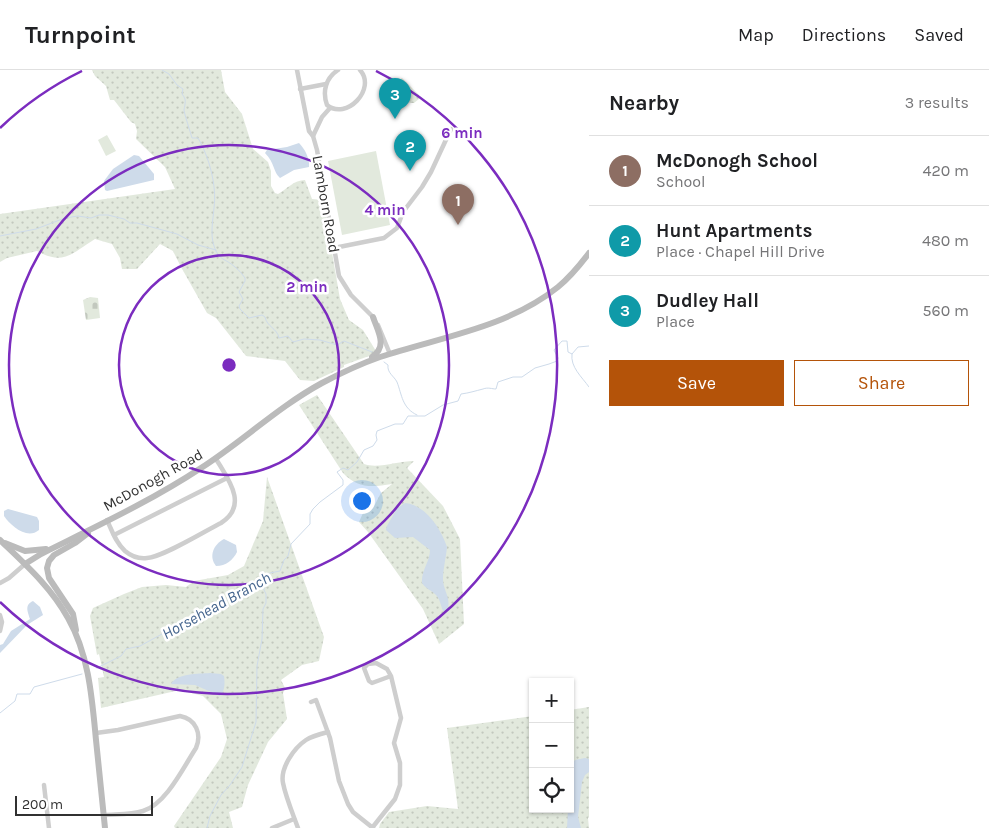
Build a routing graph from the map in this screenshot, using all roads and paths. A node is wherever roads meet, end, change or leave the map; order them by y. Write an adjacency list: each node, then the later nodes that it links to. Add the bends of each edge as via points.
1 (297, 70): 5 (street, Lamborn Road)
2 (338, 70): 4 (street)
3 (360, 70): 6 (street, via 365,83 359,99 344,108)
4 (326, 84): 5 (street); 6 (street, via 325,99)
5 (300, 89): 8 (street, Lamborn Road)
6 (330, 108): 8 (street)
7 (451, 129): 9 (street, via 431,172 407,205 397,228 377,240)
8 (312, 136): 9 (street, Lamborn Road)
9 (334, 248): 11 (street, Lamborn Road, via 344,286)
10 (589, 254): 12 (main road, McDonogh Road, via 558,287 512,314 476,329)
11 (373, 317): 12 (street, Lamborn Road); 13 (main road, via 382,346 378,354)
12 (390, 354): 13 (main road, McDonogh Road)
13 (364, 362): 14 (main road, McDonogh Road, via 293,400)
14 (216, 459): 15 (street); 16 (main road, McDonogh Road, via 175,485)
15 (227, 478): 18 (street); 18 (street, via 236,502 232,514 221,523 158,555 138,558 126,552)
16 (107, 520): 17 (main road, McDonogh Road); 18 (street)
17 (97, 526): 20 (main road, McDonogh Road); 25 (main road, via 54,555 48,564 49,578 76,620)
18 (114, 535)
19 (1, 541): 20 (main road, via 25,551); 21 (main road)
20 (52, 548): 21 (main road, McDonogh Road)
21 (25, 564): 22 (street); 25 (main road, via 54,596)
22 (0, 583)
23 (0, 615): 24 (street)
24 (0, 631)
25 (77, 637): 29 (main road, via 90,680)
26 (391, 676): 26 (street, via 380,664 364,668 372,683); 37 (street, via 401,718 394,738 400,764 400,785 395,799)
27 (311, 702): 28 (street, via 316,700)
28 (328, 732): 32 (street, via 302,743 285,766 282,778); 37 (street, via 339,781 348,804 352,812)
29 (96, 733): 31 (main road); 31 (street, via 180,716 193,722 199,734 196,748 160,801 138,812)
30 (44, 785): 33 (street)
31 (104, 815): 34 (main road)
32 (294, 819): 35 (street); 36 (street)
33 (49, 828)
34 (105, 828)
35 (272, 828)
36 (298, 828)
37 (372, 828)

